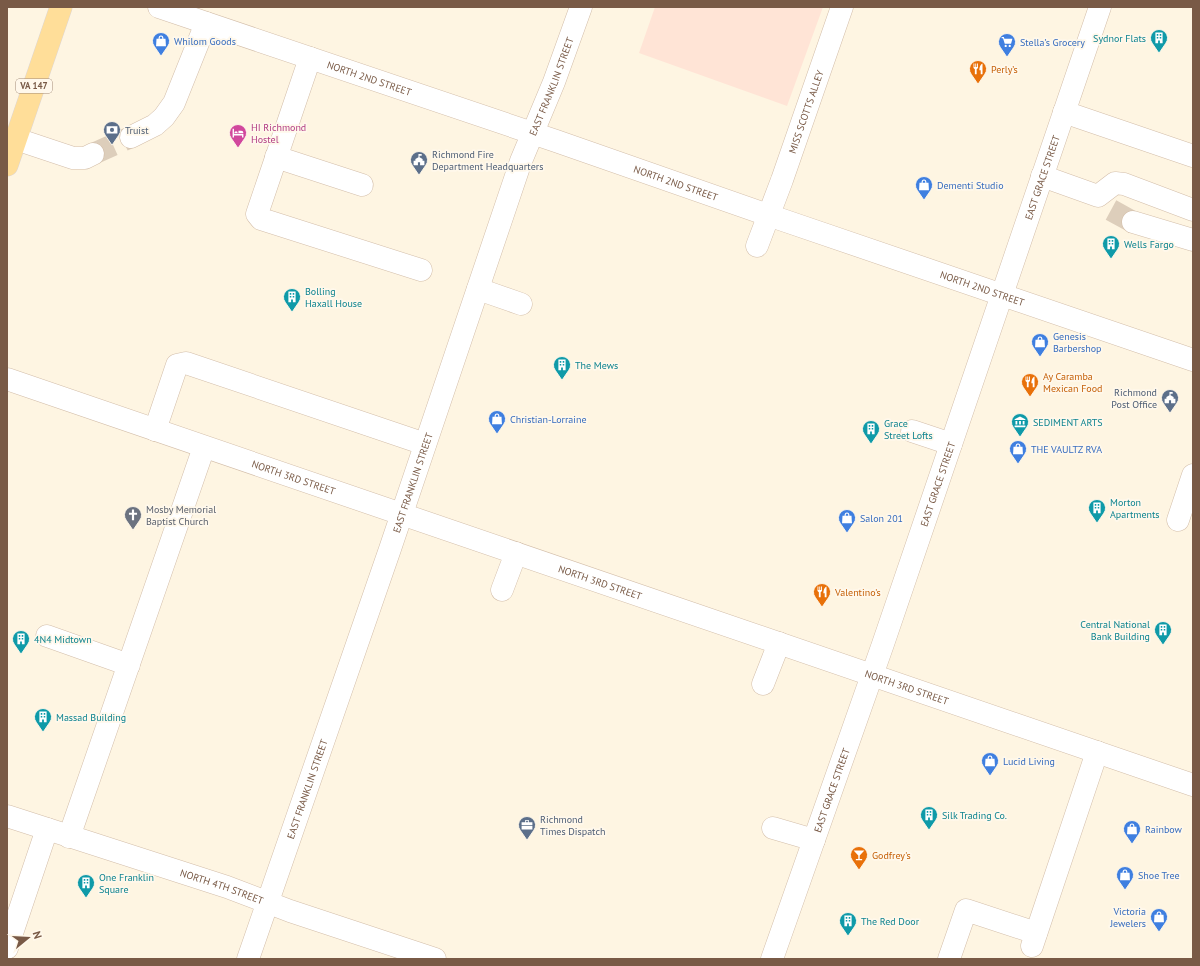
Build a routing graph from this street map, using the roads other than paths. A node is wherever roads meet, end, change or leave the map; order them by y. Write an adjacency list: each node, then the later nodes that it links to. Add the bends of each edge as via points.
1 (61, 7): 11 (main road, VA 147)
2 (159, 7): 6 (street, NORTH 2ND STREET)
3 (580, 7): 9 (street, EAST FRANKLIN STREET)
4 (842, 7): 19 (street, MISS SCOTTS ALLEY)
5 (1100, 7): 8 (street, EAST GRACE STREET)
6 (206, 23): 7 (street, NORTH 2ND STREET); 10 (street, via 174,103 156,125)
7 (310, 58): 9 (street, NORTH 2ND STREET); 14 (street)
8 (1064, 112): 13 (street); 16 (street, EAST GRACE STREET)
9 (533, 133): 19 (street, NORTH 2ND STREET); 24 (street, EAST FRANKLIN STREET, via 521,161)
10 (131, 137)
11 (16, 139): 12 (street, via 73,158 85,158); 15 (main road, VA 147)
12 (93, 154)
13 (1193, 156)
14 (276, 157): 17 (street); 23 (street, via 257,214 261,219)
15 (7, 165)
16 (1042, 176): 18 (street, via 1104,203 1115,183); 25 (street, EAST GRACE STREET)
17 (362, 185)
18 (1193, 210)
19 (768, 215): 22 (street, MISS SCOTTS ALLEY); 25 (street, NORTH 2ND STREET)
20 (1133, 222): 21 (street)
21 (1193, 240)
22 (757, 246)
23 (421, 270)
24 (478, 289): 26 (street); 31 (street, EAST FRANKLIN STREET)
25 (1002, 295): 27 (street, NORTH 2ND STREET); 32 (street, EAST GRACE STREET)
26 (522, 304)
27 (1193, 360)
28 (7, 379): 29 (street, NORTH 3RD STREET)
29 (155, 430): 31 (street, via 178,365 186,363); 33 (street, NORTH 3RD STREET)
30 (912, 432): 32 (street)
31 (425, 444): 35 (street, EAST FRANKLIN STREET)
32 (951, 444): 42 (street, EAST GRACE STREET)
33 (204, 447): 35 (street, NORTH 3RD STREET); 41 (street)
34 (1193, 475): 36 (street)
35 (402, 514): 37 (street, NORTH 3RD STREET); 51 (street, EAST FRANKLIN STREET)
36 (1178, 520)
37 (516, 553): 38 (street); 40 (street, NORTH 3RD STREET)
38 (502, 590)
39 (47, 636): 41 (street)
40 (779, 643): 42 (street, NORTH 3RD STREET); 43 (street)
41 (128, 665): 49 (street)
42 (872, 675): 44 (street, NORTH 3RD STREET); 50 (street, EAST GRACE STREET)
43 (764, 684)
44 (1097, 752): 45 (street, NORTH 3RD STREET); 56 (street, via 1034,940 966,910)
45 (1193, 785)
46 (7, 816): 48 (street, NORTH 4TH STREET)
47 (773, 828): 50 (street)
48 (47, 829): 49 (street, NORTH 4TH STREET); 52 (street)
49 (69, 837): 51 (street, NORTH 4TH STREET)
50 (814, 840): 55 (street, EAST GRACE STREET)
51 (268, 902): 53 (street, EAST FRANKLIN STREET); 54 (street, NORTH 4TH STREET)
52 (7, 948)
53 (248, 959)
54 (435, 959)
55 (772, 959)
56 (949, 959)

